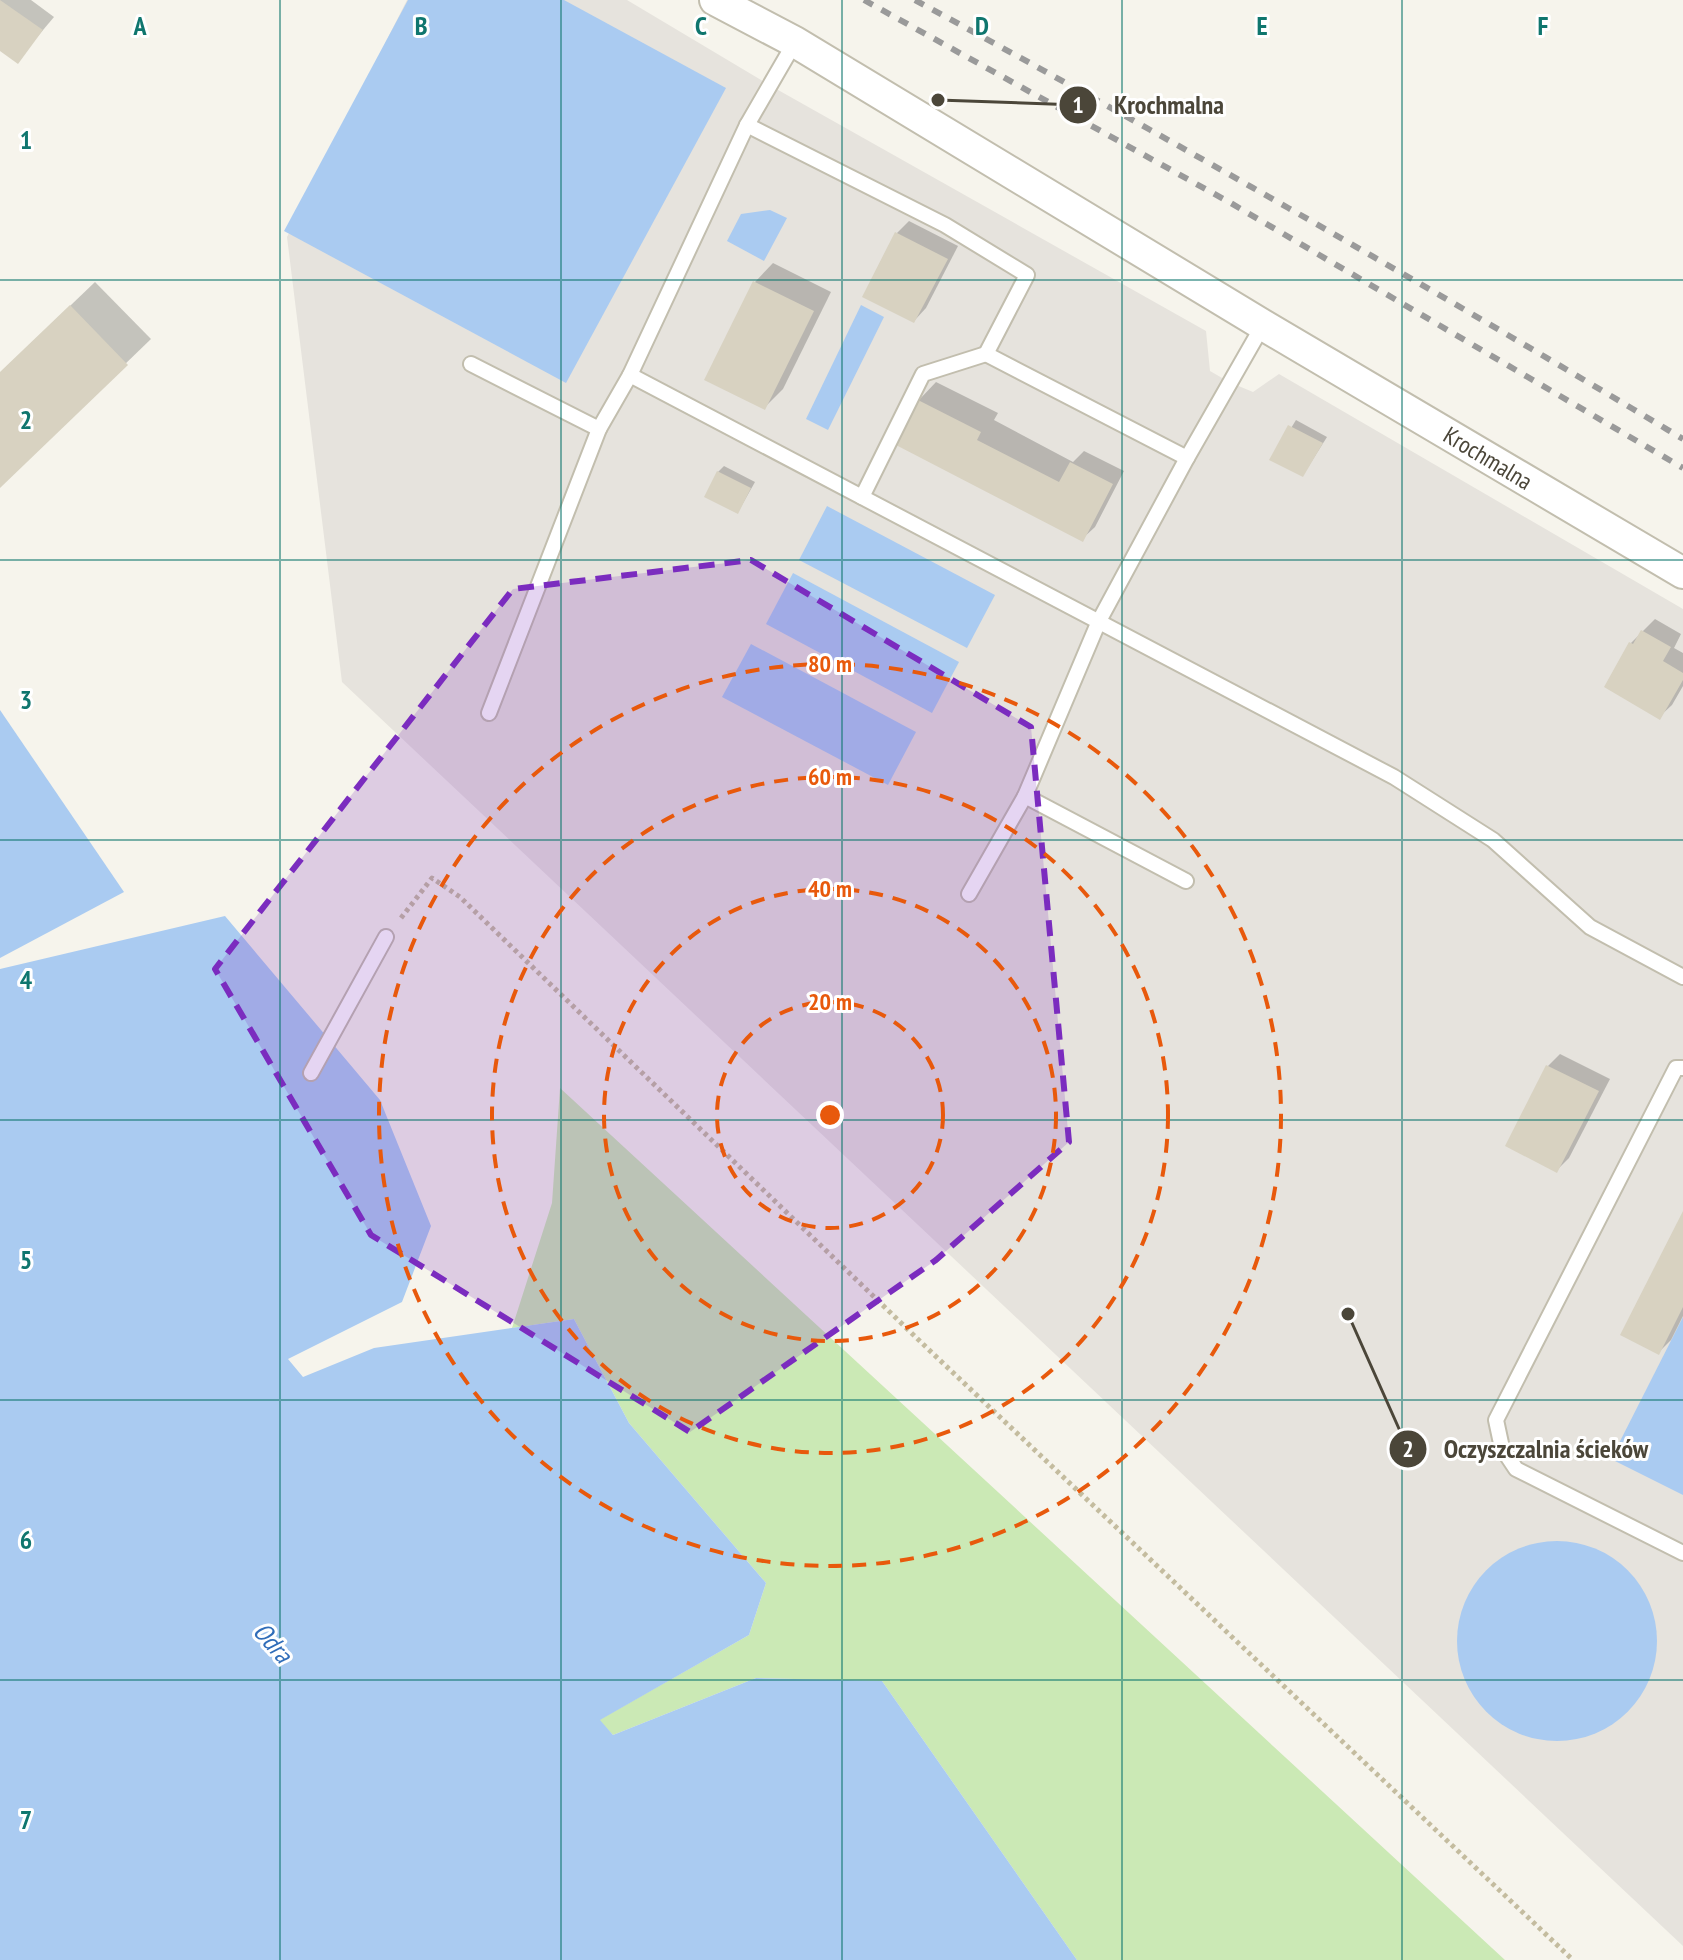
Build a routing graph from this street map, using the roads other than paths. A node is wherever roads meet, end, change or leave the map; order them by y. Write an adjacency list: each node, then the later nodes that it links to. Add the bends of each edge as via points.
1 (715, 0): 2 (street, Krochmalna)
2 (795, 42): 3 (lane); 4 (street, Krochmalna)
3 (747, 125): 5 (lane, via 945,225 1027,275); 7 (lane)
4 (1263, 325): 9 (lane); 11 (street, Krochmalna)
5 (986, 354): 9 (lane); 10 (lane, via 923,374)
6 (471, 364): 8 (lane)
7 (630, 375): 8 (lane); 10 (lane)
8 (599, 429): 13 (lane)
9 (1187, 458): 12 (lane)
10 (862, 497): 12 (lane)
11 (1683, 573)
12 (1099, 621): 14 (lane); 18 (lane, via 1394,777 1493,840 1590,927)
13 (489, 713)
14 (1025, 796): 15 (lane); 16 (lane)
15 (1186, 881)
16 (969, 894)
17 (386, 937): 20 (lane)
18 (1683, 977)
19 (1683, 1068): 21 (lane, via 1676,1068 1496,1420 1502,1448 1516,1469)
20 (311, 1073)
21 (1683, 1553)

